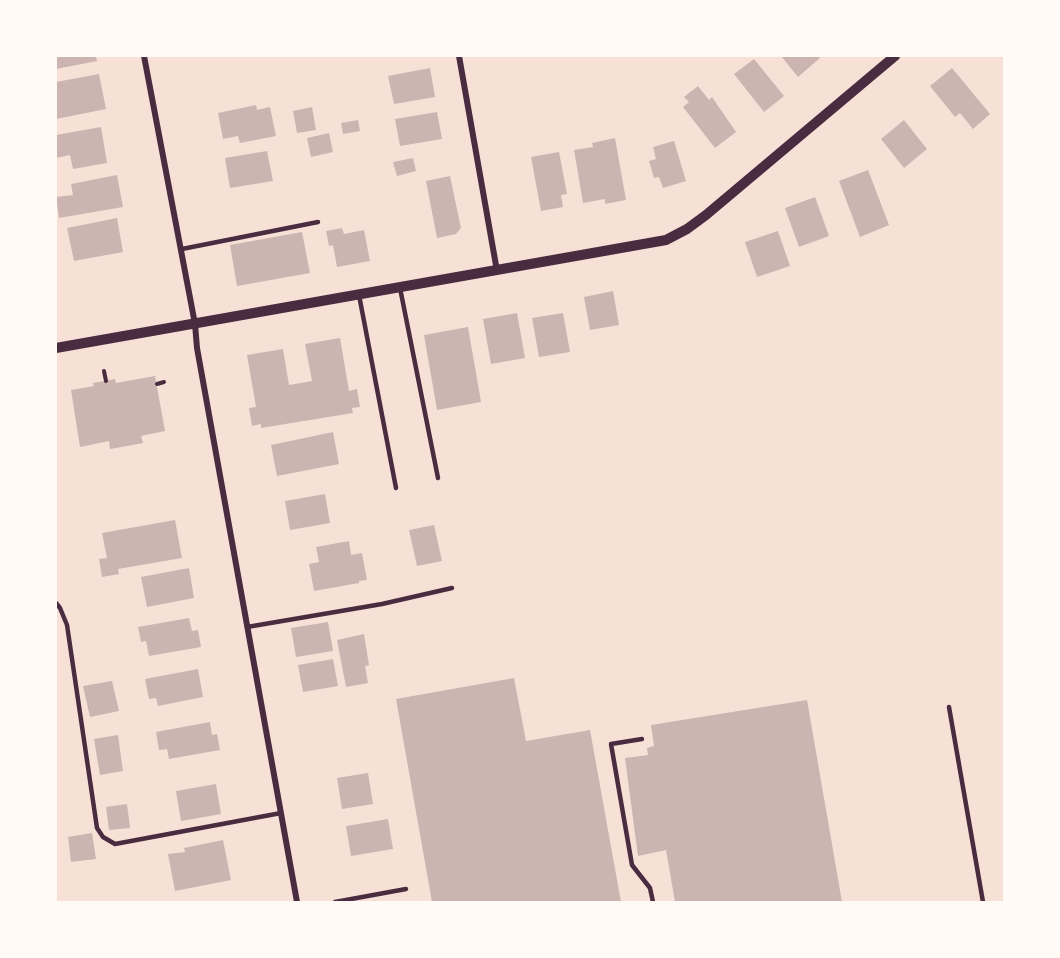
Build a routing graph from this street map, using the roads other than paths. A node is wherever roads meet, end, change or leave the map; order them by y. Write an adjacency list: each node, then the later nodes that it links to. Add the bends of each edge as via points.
1 (144, 56): 5 (street)
2 (459, 56): 6 (street)
3 (895, 56): 6 (street, via 687,229 666,240)
4 (318, 222): 5 (lane)
5 (182, 249): 9 (street)
6 (497, 271): 7 (street)
7 (400, 288): 8 (street); 11 (lane)
8 (359, 295): 9 (street); 12 (lane)
9 (195, 324): 10 (street); 15 (street)
10 (56, 348)
11 (438, 478)
12 (396, 488)
13 (452, 588): 15 (lane)
14 (56, 603): 18 (lane, via 66,625 97,828 103,837 115,844)
15 (247, 627): 18 (street)
16 (949, 707): 23 (lane)
17 (642, 739): 22 (lane, via 610,744 632,865 650,888)
18 (281, 813): 20 (street)
19 (406, 889): 21 (lane)
20 (297, 903)
21 (335, 903)
22 (653, 903)
23 (982, 903)

